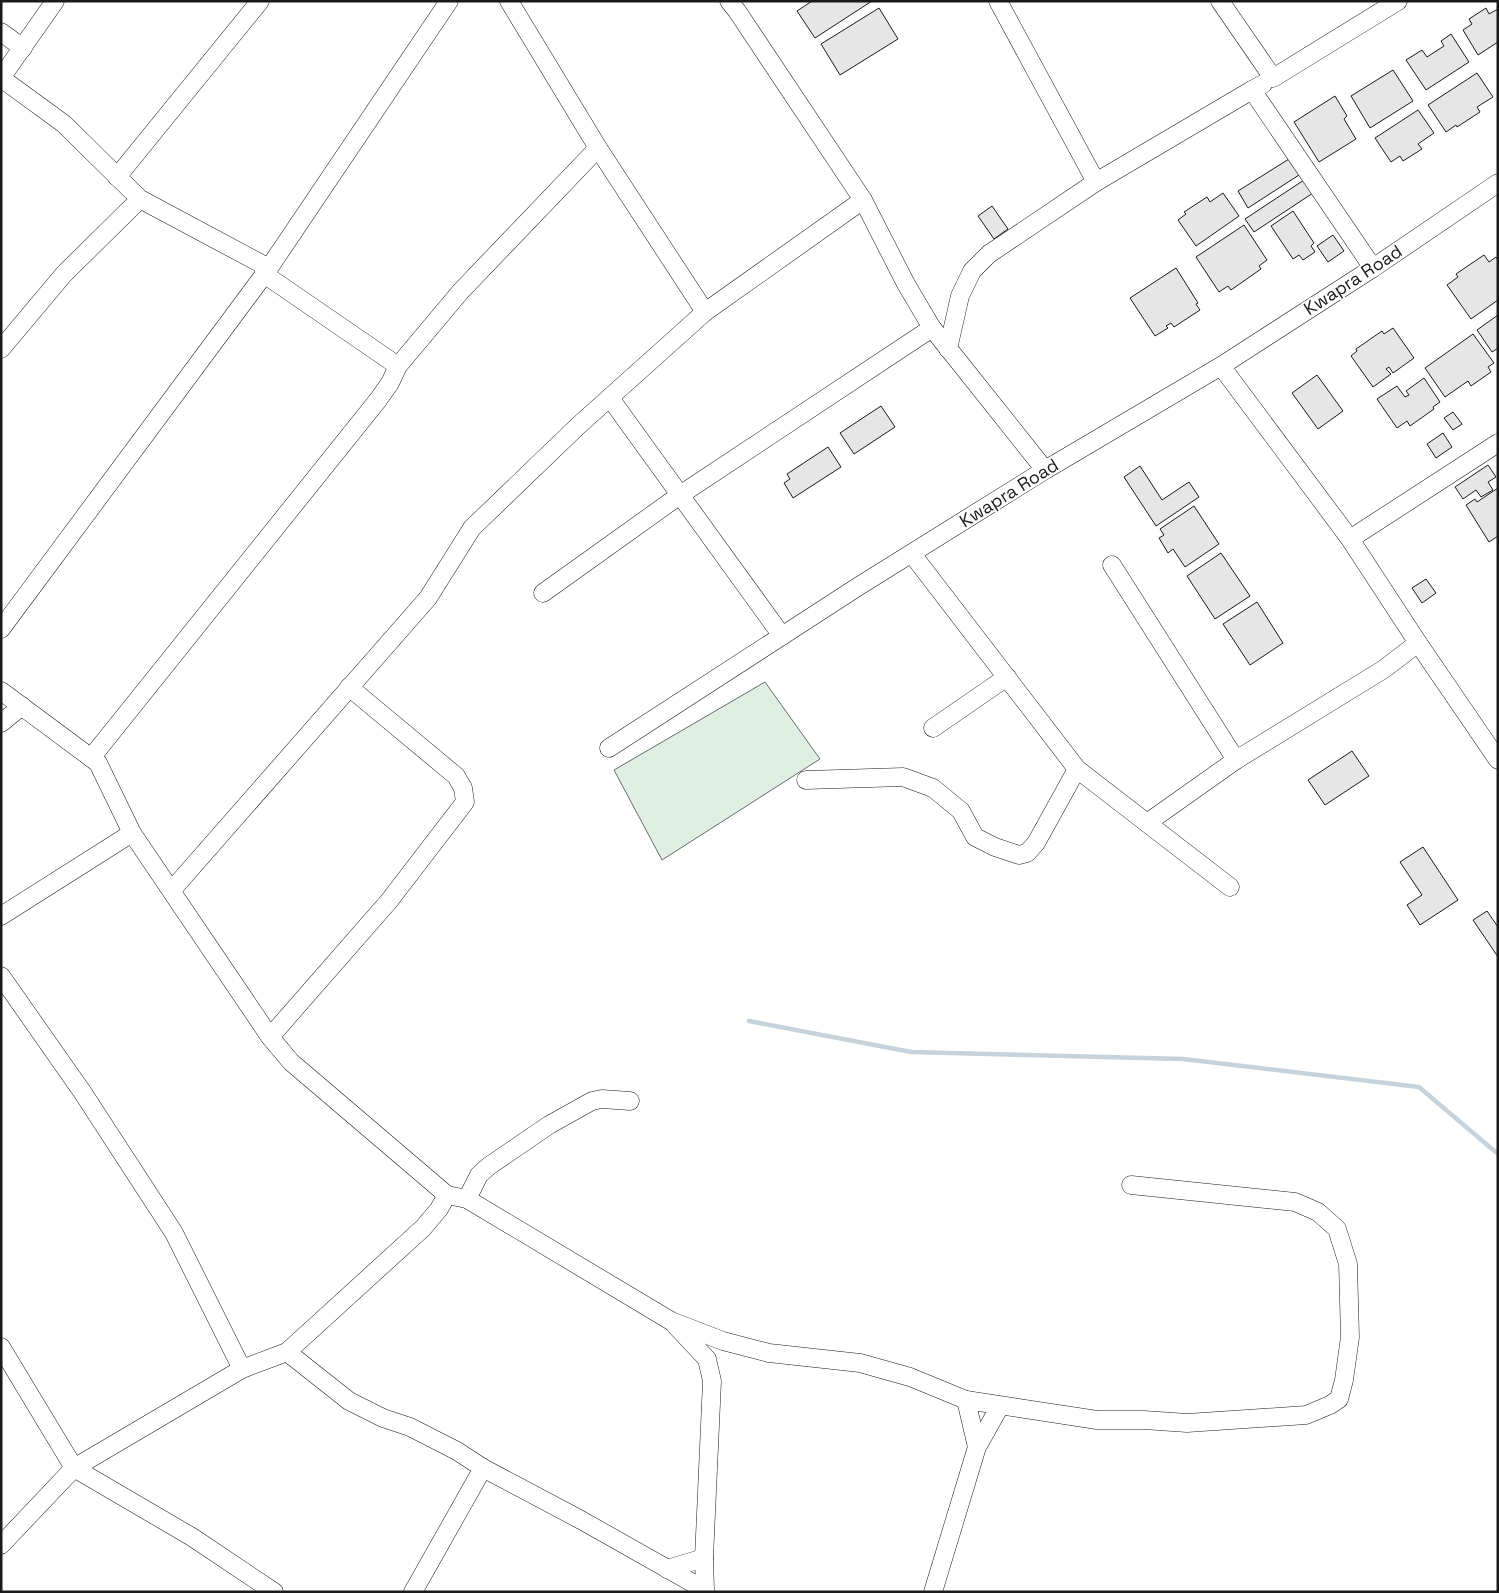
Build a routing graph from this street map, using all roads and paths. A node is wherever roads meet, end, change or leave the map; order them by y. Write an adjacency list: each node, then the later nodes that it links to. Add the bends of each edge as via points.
1 (55, 1): 10 (street)
2 (260, 1): 14 (street)
3 (450, 1): 20 (street)
4 (509, 1): 13 (street)
5 (998, 1): 15 (street)
6 (1220, 1): 11 (street)
7 (1398, 1): 11 (street)
8 (739, 4): 18 (street)
9 (1, 32): 10 (street)
10 (23, 48): 14 (street, via 1,78 64,124)
11 (1273, 78): 12 (street)
12 (1252, 90): 15 (street); 19 (street)
13 (598, 148): 21 (street); 25 (street, via 461,291)
14 (117, 177): 17 (street)
15 (1096, 182): 24 (street, via 989,254 972,271 960,296)
16 (1498, 183): 19 (street, Kwapra Road)
17 (140, 199): 20 (street); 23 (street, via 64,274)
18 (863, 200): 21 (street); 22 (street)
19 (1372, 268): 26 (street, Kwapra Road)
20 (266, 271): 25 (street); 35 (street)
21 (705, 312): 27 (street)
22 (932, 328): 24 (street); 30 (street)
23 (1, 349)
24 (948, 349): 29 (street)
25 (398, 366): 45 (street, via 378,400)
26 (1220, 366): 29 (street, Kwapra Road); 31 (street)
27 (610, 398): 30 (street); 39 (street, via 472,528 428,598)
28 (1498, 443): 31 (street)
29 (1045, 470): 32 (street, Kwapra Road)
30 (680, 495): 34 (street); 36 (street)
31 (1350, 539): 37 (street)
32 (912, 554): 36 (street, Kwapra Road); 38 (street)
33 (1112, 565): 46 (street)
34 (543, 593)
35 (1, 629)
36 (782, 636): 44 (street, Kwapra Road)
37 (1418, 643): 46 (street, via 1384,669); 47 (street)
38 (1007, 677): 43 (street); 48 (street)
39 (349, 687): 53 (street); 56 (street, via 456,776 463,788 465,802 389,901)
40 (1, 691): 41 (street)
41 (22, 706): 42 (street); 45 (street)
42 (1, 723)
43 (933, 728)
44 (609, 748)
45 (92, 758): 51 (street, via 98,762)
46 (1236, 760): 50 (street)
47 (1498, 760)
48 (1077, 769): 49 (street, via 1036,843 1027,853 1019,855 975,837 961,811 933,788 903,776); 50 (street)
49 (806, 780)
50 (1147, 823): 52 (street)
51 (132, 833): 53 (street); 54 (street)
52 (1230, 887)
53 (172, 890): 56 (street)
54 (1, 916)
55 (1, 976): 64 (street, via 83,1092 174,1233)
56 (270, 1037): 59 (street, via 291,1062)
57 (630, 1101): 60 (street, via 602,1099 548,1125 479,1175)
58 (1131, 1185): 66 (street, via 1295,1202 1318,1212 1337,1229 1348,1264 1350,1337 1339,1399 1306,1415 1187,1423 1097,1420)
59 (447, 1195): 60 (street); 63 (street, via 423,1228)
60 (467, 1199): 61 (street)
61 (671, 1321): 65 (street, via 722,1341 769,1352 860,1363 910,1377); 71 (street, via 707,1359 712,1382)
62 (1, 1346): 68 (street)
63 (287, 1352): 64 (street); 69 (street, via 349,1401 457,1451)
64 (242, 1369): 68 (street)
65 (966, 1400): 66 (street); 67 (street)
66 (1000, 1406): 67 (street)
67 (976, 1448): 76 (street)
68 (74, 1468): 70 (street); 74 (street, via 192,1537)
69 (483, 1468): 72 (street); 75 (street)
70 (1, 1544)
71 (704, 1558): 72 (street); 73 (street)
72 (667, 1569): 73 (street)
73 (705, 1591)
74 (274, 1592)
75 (413, 1592)
76 (933, 1592)

